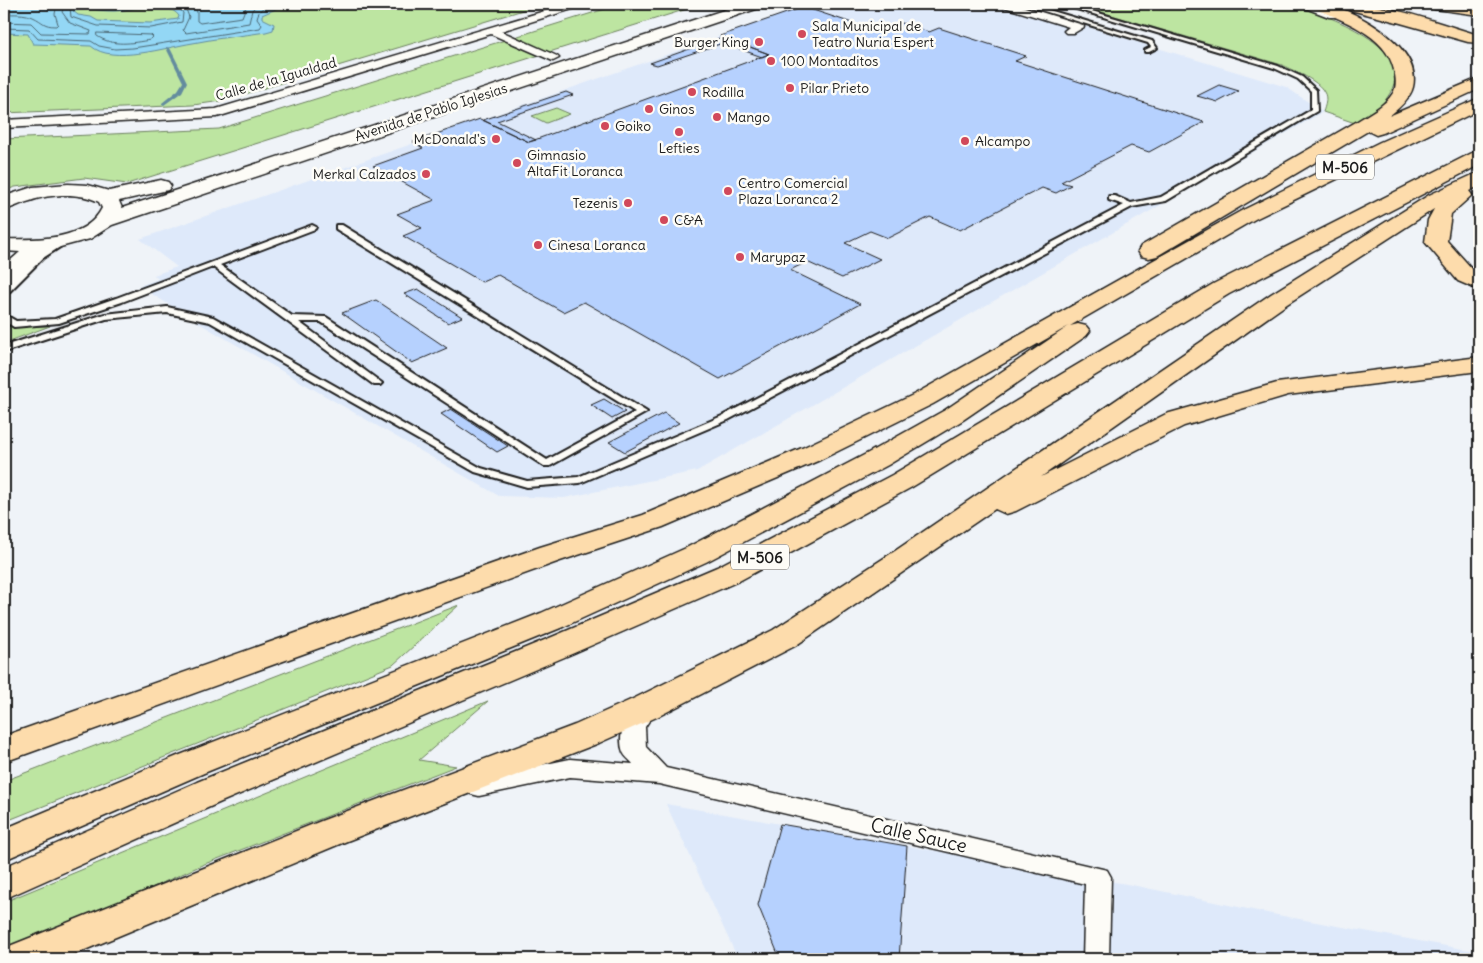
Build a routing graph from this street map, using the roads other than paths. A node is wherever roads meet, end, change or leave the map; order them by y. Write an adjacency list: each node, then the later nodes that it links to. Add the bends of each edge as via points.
1 (578, 4): 15 (street, Calle de la Igualdad)
2 (719, 4): 20 (main road, Avenida de Pablo Iglesias)
3 (757, 4): 32 (main road, Avenida de Pablo Iglesias)
4 (1005, 4): 16 (street, via 1079,27)
5 (1024, 4): 19 (lane, via 1150,42 1154,48)
6 (1063, 4): 31 (lane, via 1276,67 1300,78 1314,91 1314,111 1163,199)
7 (1304, 4): 18 (street)
8 (1316, 4): 18 (highway, via 1363,25)
9 (1344, 4): 17 (highway)
10 (1364, 4): 17 (highway)
11 (1435, 4): 14 (highway)
12 (1467, 4): 13 (highway)
13 (1479, 6)
14 (1479, 10)
15 (491, 30): 20 (street); 23 (street, Calle de la Igualdad, via 217,113)
16 (1070, 30)
17 (1477, 40)
18 (1388, 44): 25 (highway, via 1403,65 1404,86 1391,106)
19 (1146, 51)
20 (553, 58): 28 (main road, Avenida de Pablo Iglesias, via 159,187)
21 (1479, 83): 25 (highway)
22 (1479, 103): 35 (highway, M-506, via 1248,214)
23 (4, 124)
24 (1479, 157): 59 (highway, M-506, via 1221,289 902,481 728,574 209,792)
25 (1294, 166): 50 (highway, via 980,349 737,475)
26 (1479, 178): 51 (highway, via 1436,199 1279,299)
27 (1479, 182): 41 (highway, via 1450,203 1437,220 1436,242 1466,276)
28 (107, 198): 30 (main road, via 89,191 63,190 34,194); 32 (main road, via 112,208)
29 (1112, 198): 31 (lane)
30 (4, 204)
31 (1130, 205): 46 (lane, via 726,418 580,480 528,484 478,470 214,320 167,310 105,317)
32 (105, 221): 36 (main road, Avenida de Pablo Iglesias, via 89,232)
33 (312, 227): 39 (lane)
34 (339, 227): 45 (lane, via 642,412 547,464 323,319)
35 (1214, 236): 50 (highway, via 924,399 828,445 653,521); 58 (highway, M-506, via 954,415 696,555 552,620 192,764)
36 (66, 240): 38 (main road, Avenida de Pablo Iglesias); 42 (lane, via 40,256)
37 (4, 244): 38 (main road, Avenida de Pablo Iglesias)
38 (42, 245): 40 (main road)
39 (214, 264): 43 (lane); 45 (lane)
40 (4, 277)
41 (1479, 283)
42 (4, 292)
43 (119, 300): 44 (lane, via 56,321 14,324); 46 (lane, via 88,317)
44 (4, 317)
45 (290, 319): 49 (lane)
46 (17, 344): 47 (lane)
47 (4, 349)
48 (1479, 364): 51 (highway, via 1286,388 1175,420)
49 (377, 383)
50 (550, 554): 52 (highway)
51 (905, 558): 53 (highway, via 784,638)
52 (134, 703): 54 (highway); 55 (highway)
53 (647, 707): 56 (street, via 634,726 634,750); 57 (highway, via 587,734)
54 (4, 749)
55 (4, 759)
56 (659, 774): 57 (street, via 570,768 496,782); 62 (street, Calle Sauce, via 1098,877)
57 (334, 831): 60 (highway)
58 (4, 845)
59 (4, 884)
60 (46, 950): 61 (highway)
61 (21, 959)
62 (1096, 959)

